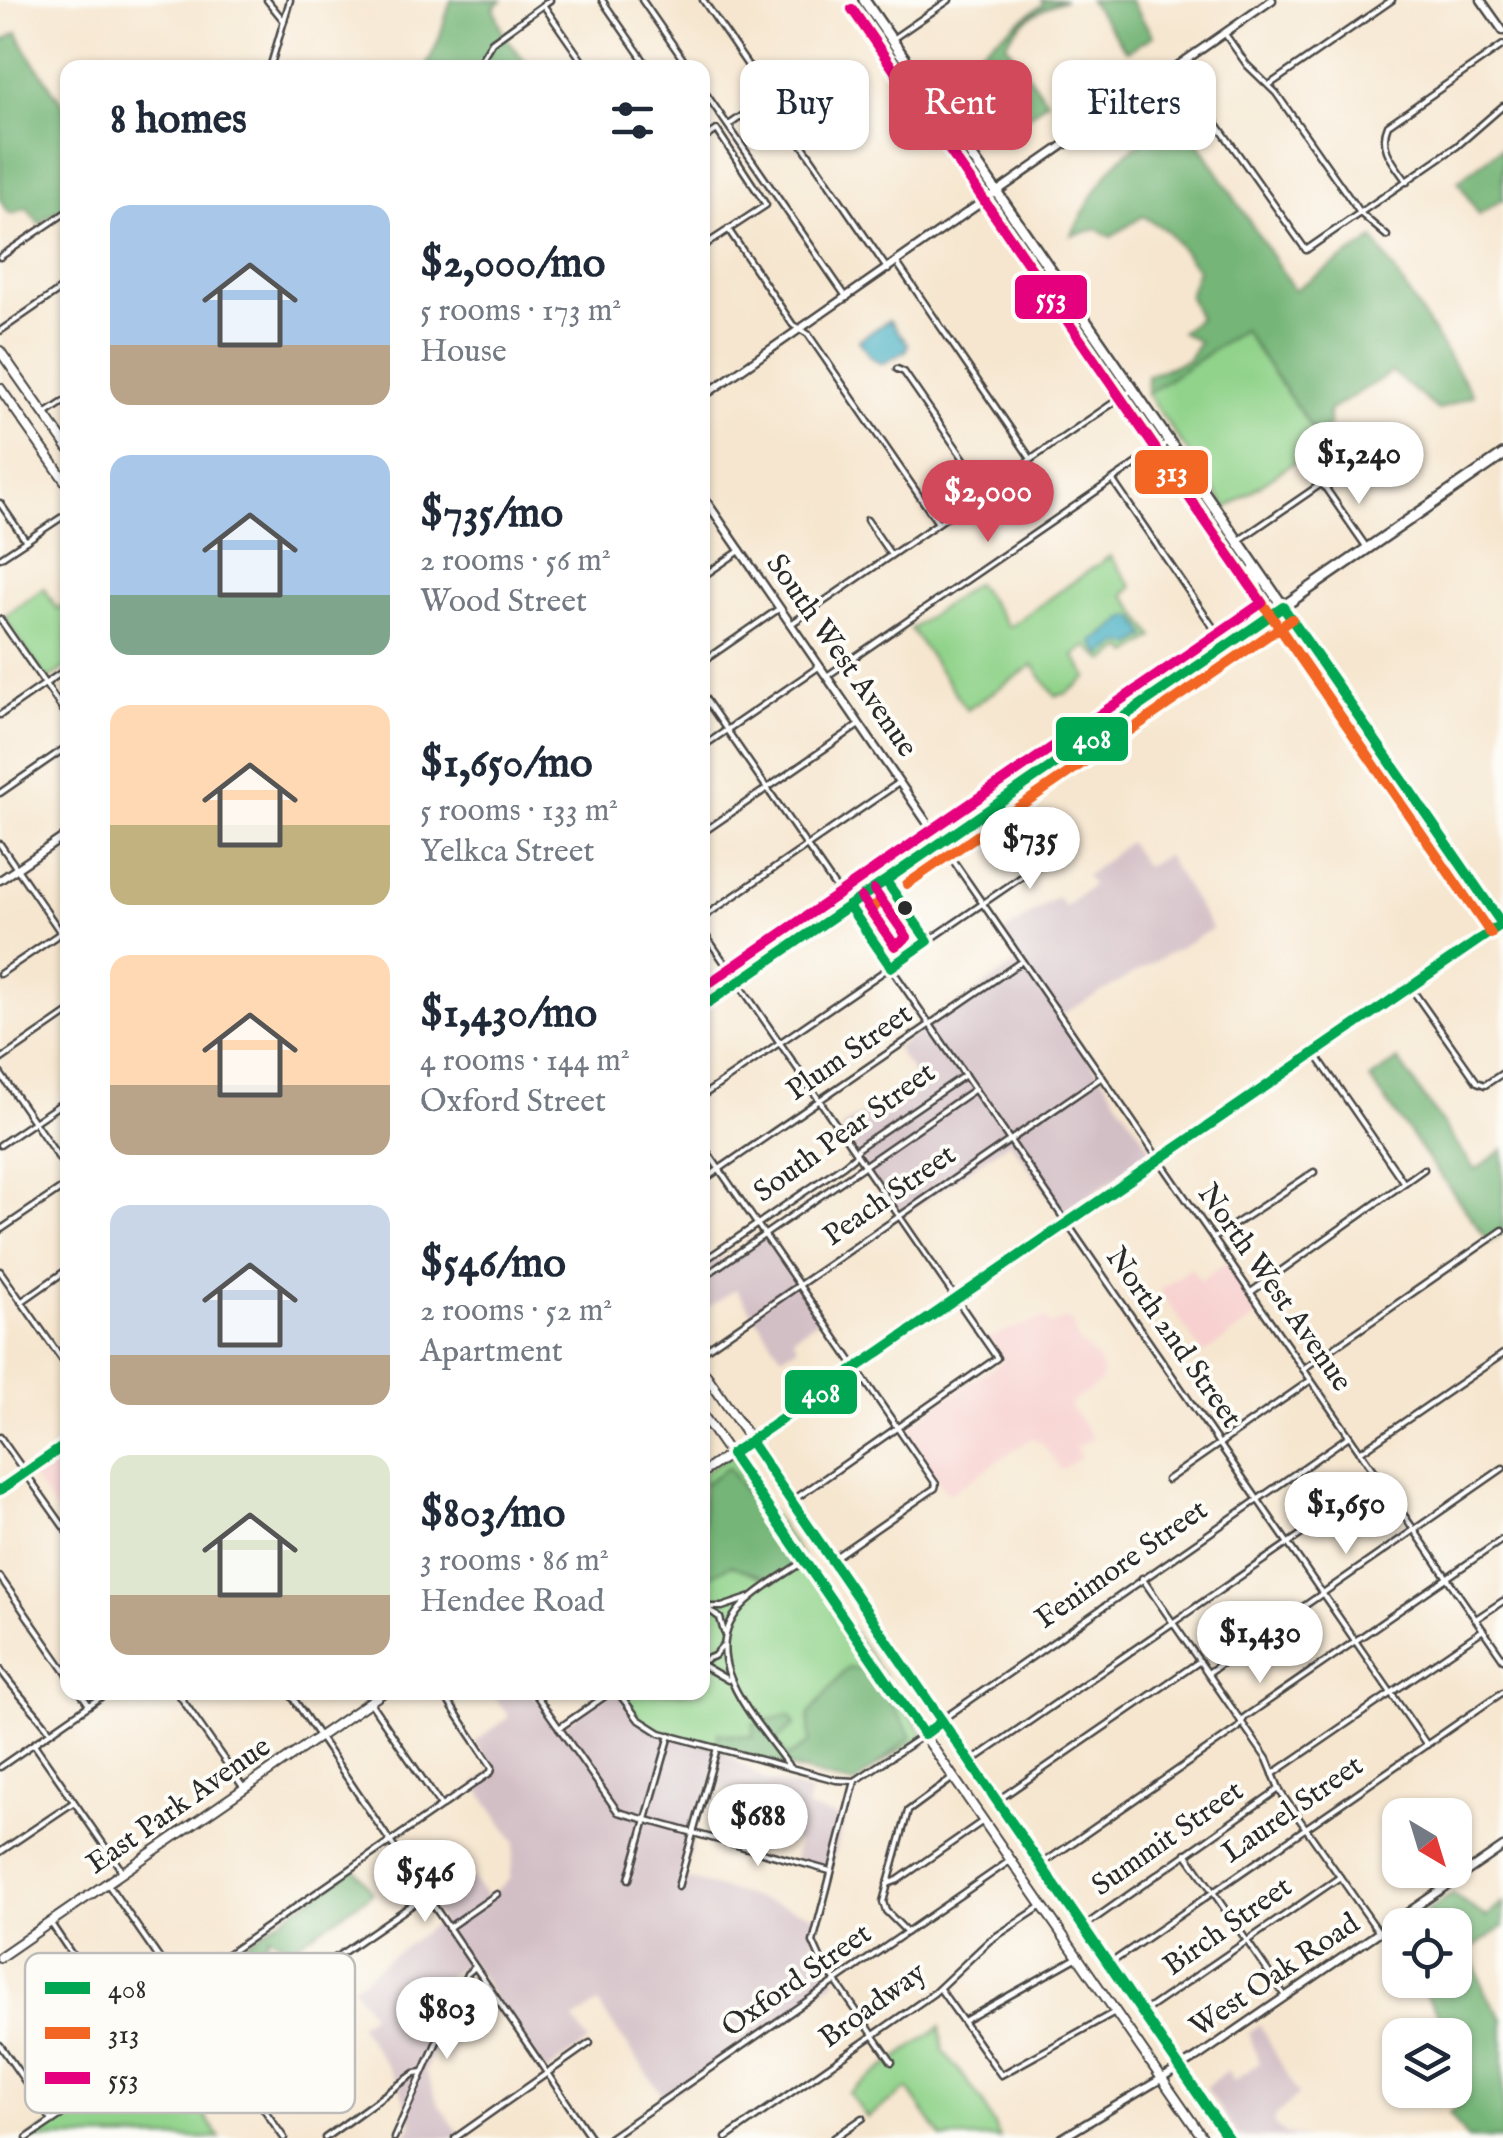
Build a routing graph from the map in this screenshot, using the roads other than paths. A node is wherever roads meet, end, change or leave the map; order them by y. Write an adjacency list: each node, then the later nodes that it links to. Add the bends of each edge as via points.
1 (267, 0): 14 (street)
2 (290, 0): 14 (street)
3 (550, 0): 12 (street)
4 (602, 0): 22 (street)
5 (642, 0): 23 (street)
6 (704, 0): 24 (street)
7 (864, 0): 17 (main road)
8 (949, 0): 17 (street)
9 (1272, 0): 16 (street)
10 (1392, 0): 26 (street)
11 (1482, 0): 13 (street)
12 (543, 4): 20 (street, via 492,42); 21 (street)
13 (1500, 19): 15 (street)
14 (284, 21): 19 (street)
15 (1503, 31)
16 (1224, 33): 25 (street); 26 (street)
17 (891, 40): 36 (main road)
18 (1503, 45): 35 (street, via 1388,125 1385,148)
19 (272, 60)
20 (481, 60)
21 (582, 60)
22 (643, 60)
23 (683, 60)
24 (744, 60)
25 (1185, 60)
26 (1269, 85): 37 (street)
27 (710, 99): 31 (street)
28 (1503, 106): 35 (street)
29 (740, 117): 31 (street)
30 (1216, 123): 37 (street, via 1306,250)
31 (729, 125): 46 (street)
32 (710, 134): 39 (street, via 716,130 766,205)
33 (805, 150): 44 (street)
34 (1055, 150): 36 (street)
35 (1407, 182): 37 (street)
36 (996, 191): 43 (street); 52 (main road)
37 (1360, 214): 40 (street)
38 (60, 216): 42 (street)
39 (728, 229): 41 (street); 47 (street)
40 (1387, 236)
41 (710, 241)
42 (0, 257)
43 (897, 263): 44 (street); 60 (street)
44 (888, 270): 46 (street)
45 (60, 290): 48 (street)
46 (847, 298): 47 (street)
47 (801, 330): 53 (street); 69 (street)
48 (0, 332)
49 (0, 350): 55 (main road)
50 (896, 368): 64 (street)
51 (0, 388): 61 (main road)
52 (1132, 390): 57 (main road); 60 (street)
53 (710, 392)
54 (60, 404): 55 (street)
55 (44, 415): 56 (main road)
56 (60, 437)
57 (1168, 442): 62 (street); 71 (main road)
58 (1503, 456): 72 (main road)
59 (1359, 458): 63 (street)
60 (1031, 459): 64 (street)
61 (60, 474)
62 (1112, 480): 85 (street); 89 (street)
63 (1322, 483): 71 (street); 72 (street)
64 (986, 491): 69 (street)
65 (0, 504): 70 (street)
66 (710, 506): 73 (street, South West Avenue)
67 (60, 518): 70 (street)
68 (867, 520): 74 (street)
69 (938, 523): 74 (street)
70 (26, 541): 75 (street)
71 (1238, 542): 76 (main road)
72 (1368, 549): 78 (main road)
73 (741, 550): 77 (street); 79 (street, South West Avenue)
74 (891, 556): 81 (street)
75 (0, 558)
76 (1252, 562): 78 (main road); 82 (main road, via 1260,598)
77 (710, 571)
78 (1284, 607): 82 (main road); 112 (main road)
79 (780, 608): 81 (street, South West Avenue); 86 (street)
80 (0, 619): 83 (street)
81 (792, 624): 87 (street, South West Avenue)
82 (1254, 627): 85 (main road)
83 (7, 629): 84 (street); 90 (street)
84 (0, 634)
85 (1226, 646): 103 (main road)
86 (710, 656)
87 (820, 666): 89 (street, South West Avenue); 95 (street)
88 (60, 674): 90 (street)
89 (827, 676): 94 (street, South West Avenue)
90 (45, 684): 92 (street); 93 (street)
91 (710, 705): 95 (street, North 2nd Street)
92 (60, 706)
93 (0, 715)
94 (860, 724): 98 (street, South West Avenue); 99 (street)
95 (728, 730): 96 (street); 99 (street, North 2nd Street)
96 (710, 742)
97 (60, 752): 100 (street)
98 (900, 782): 103 (street, South West Avenue); 105 (street)
99 (768, 788): 101 (street); 105 (street, North 2nd Street)
100 (0, 793)
101 (710, 827)
102 (60, 839): 107 (street)
103 (941, 843): 109 (street, North West Avenue); 110 (main road)
104 (0, 844): 107 (street)
105 (808, 846): 110 (street, North 2nd Street); 111 (street)
106 (1058, 852): 109 (street)
107 (17, 868): 108 (street); 113 (street)
108 (0, 880)
109 (983, 904): 115 (street, North West Avenue); 116 (street)
110 (849, 906): 116 (street, North 2nd Street); 118 (main road)
111 (710, 913)
112 (1503, 924): 119 (main road)
113 (60, 932): 117 (street)
114 (710, 941): 118 (street)
115 (1022, 961): 122 (street, Plum Street); 129 (street, North West Avenue)
116 (891, 966): 122 (street, North 2nd Street); 123 (street)
117 (0, 974)
118 (739, 982): 120 (main road); 123 (street)
119 (1410, 987): 124 (main road); 126 (street, via 1477,1082)
120 (710, 1002)
121 (60, 1019): 125 (street)
122 (931, 1024): 128 (street, North 2nd Street); 132 (street, Plum Street)
123 (780, 1043): 131 (street); 132 (street)
124 (1314, 1052): 140 (main road); 146 (street)
125 (0, 1060)
126 (1503, 1072)
127 (0, 1073): 134 (street)
128 (966, 1075): 130 (street, North 2nd Street); 137 (street, South Pear Street)
129 (1102, 1077): 135 (street, Peach Street); 140 (street, North West Avenue)
130 (976, 1089): 135 (street, North 2nd Street); 141 (street)
131 (710, 1091)
132 (820, 1100): 137 (street); 143 (street, Plum Street)
133 (60, 1104): 134 (street)
134 (34, 1122): 136 (street); 139 (street)
135 (1010, 1140): 148 (street, Peach Street); 149 (street, North 2nd Street)
136 (0, 1145)
137 (856, 1152): 141 (street); 150 (street, South Pear Street)
138 (710, 1156): 143 (street)
139 (60, 1159)
140 (1158, 1160): 149 (main road); 154 (street, North West Avenue)
141 (865, 1165): 148 (street); 153 (street)
142 (1424, 1168): 146 (street)
143 (720, 1170): 145 (street, Plum Street); 150 (street)
144 (1314, 1172): 154 (street)
145 (710, 1177)
146 (1404, 1183): 161 (street)
147 (60, 1189): 151 (street)
148 (900, 1216): 160 (street, Peach Street); 162 (street)
149 (1067, 1222): 162 (main road); 176 (street, North 2nd Street)
150 (758, 1224): 153 (street); 156 (street, South Pear Street)
151 (0, 1230)
152 (1500, 1232): 155 (street); 168 (street)
153 (764, 1234): 158 (street); 160 (street)
154 (1214, 1238): 161 (street, North West Avenue)
155 (1503, 1239)
156 (710, 1257)
157 (0, 1270): 163 (street)
158 (710, 1272)
159 (60, 1275): 163 (street)
160 (800, 1286): 164 (street, Peach Street); 167 (street)
161 (1251, 1292): 168 (street, North West Avenue)
162 (956, 1298): 167 (main road); 172 (street, via 997,1358)
163 (21, 1302): 166 (street)
164 (710, 1347)
165 (1503, 1354): 178 (street)
166 (60, 1358)
167 (856, 1368): 172 (street); 175 (main road)
168 (1304, 1369): 169 (street, North West Avenue)
169 (1311, 1380): 173 (street, North West Avenue); 176 (street)
170 (710, 1381): 175 (main road)
171 (710, 1425): 179 (main road)
172 (898, 1428): 187 (street); 192 (street, via 936,1485)
173 (1349, 1436): 178 (street, North West Avenue); 186 (street, Fenimore Street)
174 (0, 1437): 182 (street)
175 (750, 1440): 179 (main road); 187 (main road)
176 (1220, 1444): 183 (street); 186 (street, North 2nd Street)
177 (60, 1449): 182 (main road)
178 (1360, 1452): 184 (street, North West Avenue)
179 (731, 1454): 180 (main road); 193 (main road)
180 (710, 1468)
181 (1503, 1468): 189 (street)
182 (25, 1473): 185 (main road); 188 (street)
183 (1167, 1480)
184 (1380, 1480): 189 (street, North West Avenue); 191 (street)
185 (0, 1490)
186 (1257, 1499): 191 (street, North 2nd Street); 195 (street, Fenimore Street)
187 (791, 1502): 192 (main road)
188 (60, 1522)
189 (1414, 1530): 196 (street, North West Avenue); 197 (street)
190 (1503, 1539): 196 (street)
191 (1288, 1544): 197 (street, North 2nd Street); 203 (street)
192 (831, 1560): 228 (main road)
193 (804, 1561): 198 (street); 233 (main road)
194 (0, 1577): 210 (street)
195 (1142, 1578): 203 (street); 228 (street, Fenimore Street)
196 (1447, 1578): 202 (street, North West Avenue); 206 (street)
197 (1322, 1594): 206 (street, North 2nd Street); 213 (street)
198 (754, 1596): 200 (street); 205 (street, via 734,1616)
199 (1503, 1601): 202 (street)
200 (710, 1607)
201 (710, 1612): 205 (street, via 720,1618)
202 (1476, 1620): 204 (street, North West Avenue)
203 (1173, 1622): 209 (street); 238 (street)
204 (1483, 1630): 208 (street, North West Avenue); 216 (street, Summit Street)
205 (725, 1638): 207 (street); 214 (street)
206 (1355, 1641): 216 (street, North 2nd Street); 229 (street)
207 (710, 1658)
208 (1503, 1659)
209 (1200, 1661): 213 (street); 246 (street)
210 (60, 1663)
211 (0, 1669): 231 (street)
212 (710, 1669): 214 (street)
213 (1208, 1673): 229 (street)
214 (732, 1684): 240 (street)
215 (1503, 1692): 236 (street, Laurel Street)
216 (1391, 1694): 236 (street, North 2nd Street); 241 (street, Summit Street)
217 (85, 1700): 227 (street)
218 (97, 1700): 227 (street)
219 (183, 1700): 244 (street)
220 (293, 1700): 234 (street)
221 (373, 1700): 226 (main road, East Park Avenue)
222 (447, 1700): 248 (street, via 493,1768)
223 (539, 1700): 230 (street)
224 (599, 1700): 230 (street)
225 (624, 1700): 232 (street, via 644,1724)
226 (370, 1702): 234 (main road, East Park Avenue); 248 (street)
227 (89, 1706): 231 (street)
228 (942, 1721): 233 (main road, Fenimore Street); 238 (main road)
229 (1242, 1722): 241 (street); 258 (street)
230 (558, 1728): 249 (street, via 614,1809)
231 (50, 1732): 235 (street)
232 (670, 1735): 237 (street); 249 (street)
233 (924, 1735): 242 (main road); 243 (street)
234 (318, 1738): 244 (main road, East Park Avenue); 253 (street)
235 (34, 1744): 239 (street); 247 (street)
236 (1426, 1745): 251 (street, Laurel Street)
237 (717, 1748): 240 (street); 252 (street)
238 (970, 1762): 246 (main road)
239 (0, 1767)
240 (790, 1768): 243 (street)
241 (1274, 1774): 245 (street)
242 (954, 1778): 250 (main road); 264 (street, via 908,1811)
243 (856, 1781): 259 (street)
244 (244, 1788): 260 (main road, East Park Avenue)
245 (1279, 1788): 251 (street); 256 (street, Summit Street)
246 (996, 1801): 258 (main road)
247 (74, 1802): 255 (street); 260 (street)
248 (442, 1807): 253 (street)
249 (646, 1820): 252 (street); 262 (street)
250 (984, 1821): 257 (main road); 264 (street)
251 (1306, 1828): 261 (street); 266 (street, Laurel Street)
252 (694, 1834): 259 (street); 265 (street)
253 (388, 1843): 268 (street); 278 (street)
254 (1503, 1847): 274 (street, West Oak Road)
255 (0, 1852)
256 (1186, 1853): 266 (street); 271 (street, Summit Street)
257 (1011, 1860): 269 (main road); 273 (street, Oxford Street)
258 (1040, 1866): 271 (main road)
259 (830, 1870): 284 (street, via 812,1938)
260 (122, 1872): 263 (main road, East Park Avenue)
261 (1340, 1877): 274 (street); 275 (street, Birch Street)
262 (629, 1879)
263 (107, 1883): 270 (main road, East Park Avenue); 277 (street)
264 (887, 1884): 273 (street, via 884,1908)
265 (678, 1888)
266 (1214, 1893): 275 (street); 282 (street, Laurel Street)
267 (497, 1894): 272 (street)
268 (425, 1896): 272 (street); 279 (street)
269 (1042, 1906): 281 (main road); 285 (street, Broadway, via 989,1942)
270 (50, 1922): 276 (street); 280 (main road, East Park Avenue)
271 (1082, 1926): 282 (main road)
272 (448, 1928): 283 (street)
273 (907, 1932): 284 (street, Oxford Street)
274 (1379, 1932): 286 (street, West Oak Road)
275 (1247, 1942): 286 (street); 288 (street, Birch Street)
276 (71, 1953)
277 (156, 1953)
278 (229, 1953)
279 (342, 1953)
280 (0, 1957)
281 (1078, 1957): 287 (main road); 289 (street)
282 (1108, 1964): 288 (main road)
283 (475, 1967): 294 (street); 295 (street)
284 (836, 1981): 290 (street); 309 (street, Oxford Street)
285 (940, 1989): 289 (street); 290 (street, Broadway)
286 (1286, 1996): 296 (street, West Oak Road)
287 (1116, 2012): 289 (street, via 1004,2075); 296 (main road)
288 (1142, 2014): 296 (main road)
289 (962, 2022)
290 (874, 2035): 293 (street); 310 (street, Broadway)
291 (590, 2043): 295 (street)
292 (0, 2044): 297 (street)
293 (892, 2062)
294 (424, 2072): 305 (street); 306 (street)
295 (547, 2073): 307 (street); 308 (street)
296 (1171, 2074): 312 (street, West Oak Road); 313 (main road); 314 (main road)
297 (25, 2080)
298 (48, 2113): 302 (street)
299 (63, 2113): 302 (street)
300 (267, 2113): 304 (street)
301 (863, 2118): 311 (street)
302 (53, 2120): 303 (street)
303 (27, 2138)
304 (284, 2138)
305 (325, 2138)
306 (394, 2138)
307 (454, 2138)
308 (591, 2138)
309 (609, 2138)
310 (726, 2138)
311 (834, 2138)
312 (1062, 2138)
313 (1204, 2138)
314 (1228, 2138)

